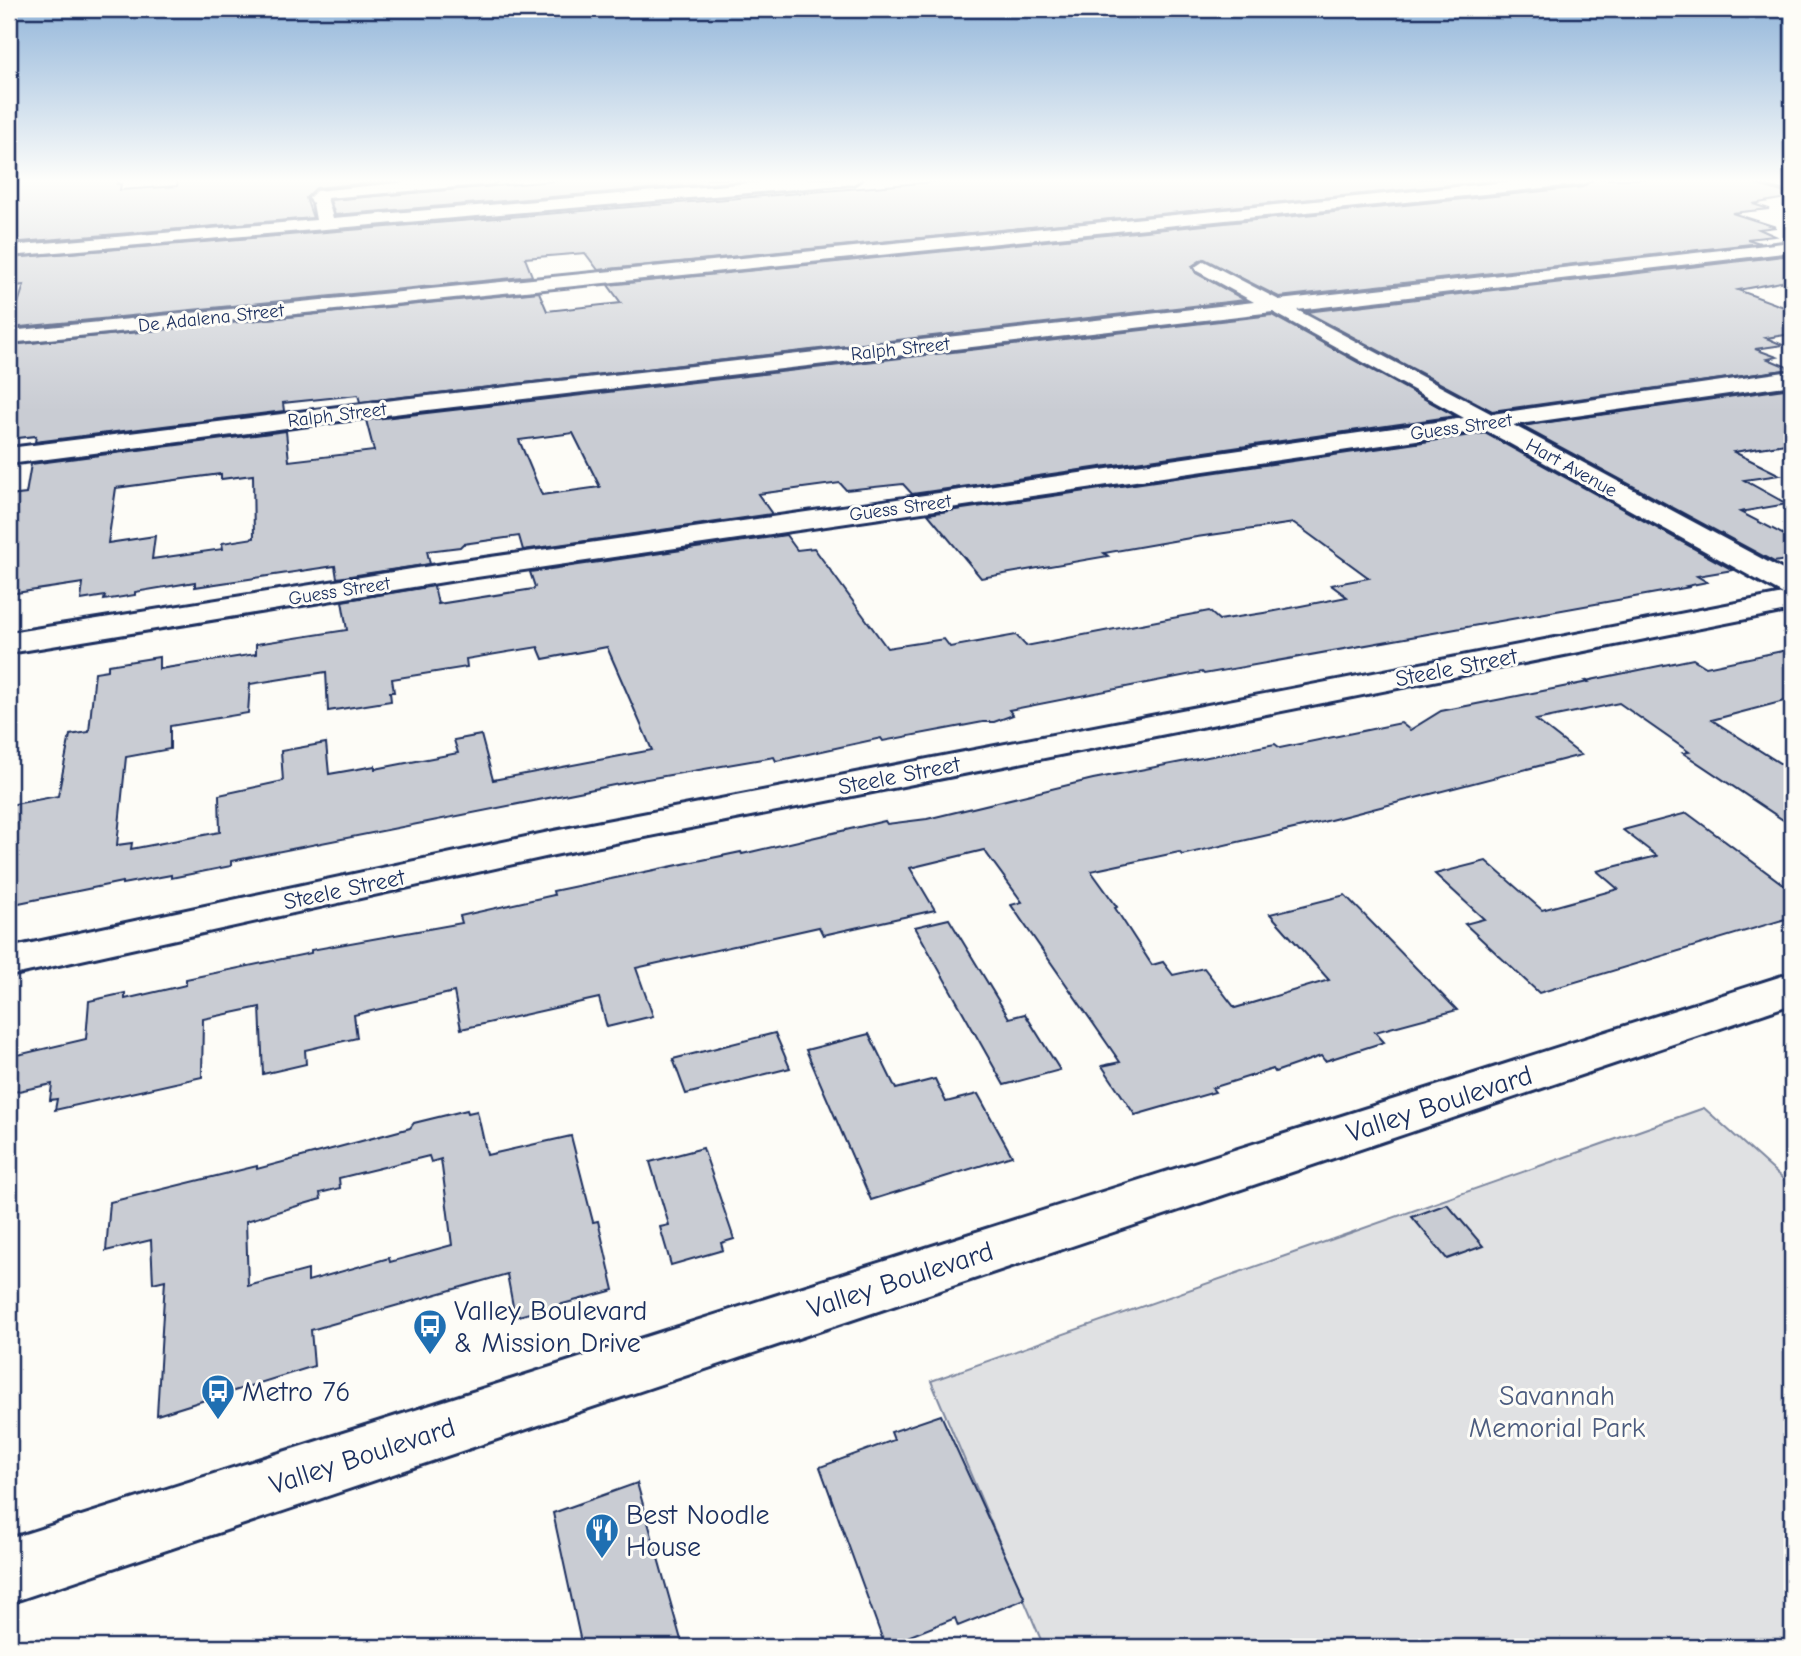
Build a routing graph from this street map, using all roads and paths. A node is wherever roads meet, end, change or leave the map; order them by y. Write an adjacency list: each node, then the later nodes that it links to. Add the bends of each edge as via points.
1 (813, 256): 5 (street, De Adalena Street)
2 (1711, 256): 4 (street, Ralph Street)
3 (1204, 267): 4 (street, Hart Avenue)
4 (1276, 306): 7 (street, Hart Avenue); 8 (street, Ralph Street)
5 (9, 337)
6 (1792, 378): 7 (street, Guess Street)
7 (1489, 422): 9 (street, Hart Avenue); 11 (street, Guess Street, via 467,569)
8 (9, 456)
9 (1792, 587)
10 (1792, 601): 12 (street, Steele Street, via 554,842)
11 (9, 643)
12 (9, 962)
13 (1792, 988): 14 (street, Valley Boulevard)
14 (9, 1571)

